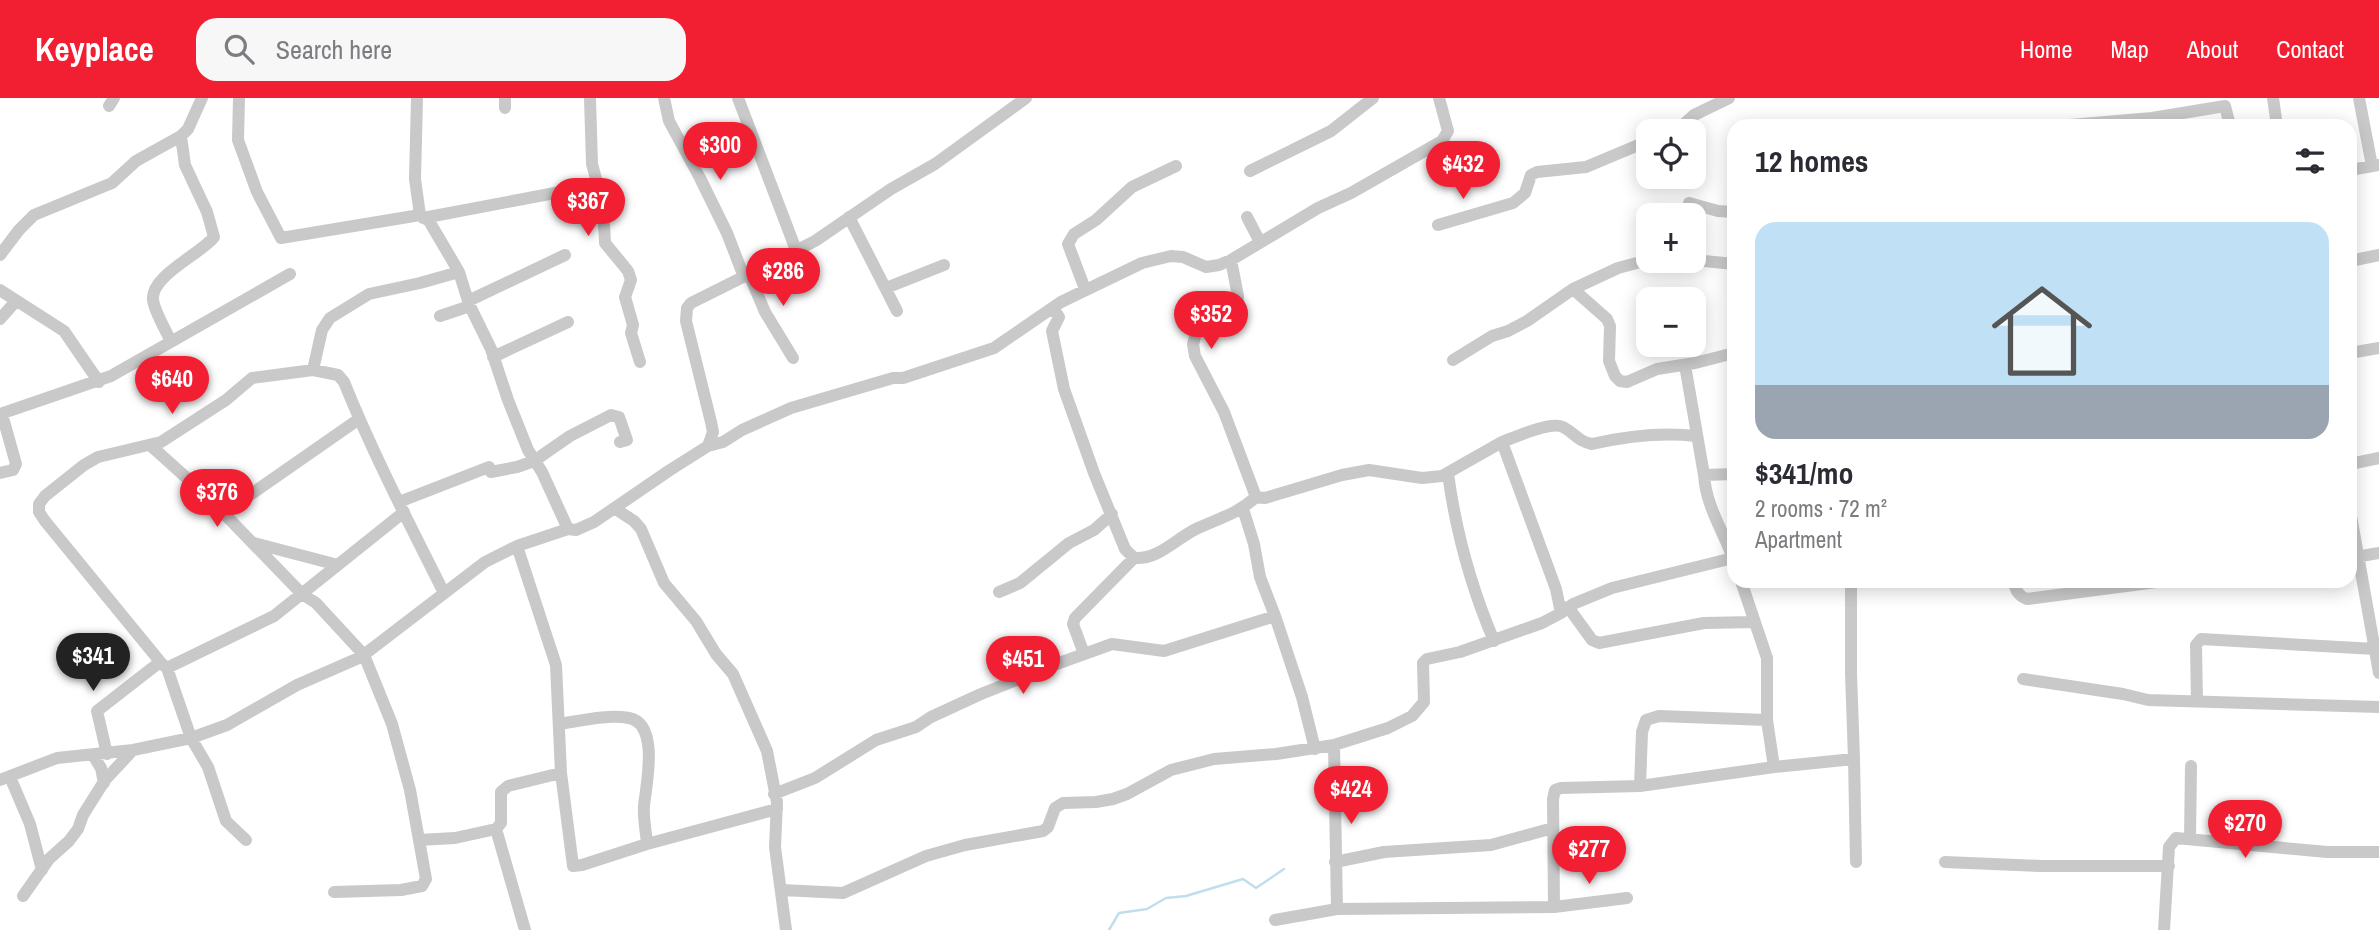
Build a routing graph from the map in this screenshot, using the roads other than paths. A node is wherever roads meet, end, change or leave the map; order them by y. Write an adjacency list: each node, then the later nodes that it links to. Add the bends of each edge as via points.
1 (202, 98): 18 (street)
2 (239, 98): 27 (street, via 238,141 281,238)
3 (417, 98): 27 (street, via 415,178)
4 (590, 98): 24 (street)
5 (664, 98): 44 (street, via 669,121)
6 (738, 98): 32 (street)
7 (1026, 98): 28 (street, via 935,164)
8 (1373, 98): 23 (street, via 1331,131)
9 (1439, 98): 31 (street, via 1448,131 1443,141)
10 (1729, 98): 14 (street)
11 (2273, 98): 17 (street)
12 (2359, 98): 21 (street)
13 (2224, 102): 15 (street); 16 (street)
14 (1691, 119)
15 (2140, 119)
16 (2228, 119)
17 (2276, 119)
18 (181, 136): 34 (street, via 136,161 112,183 34,215); 56 (street, via 185,165 214,237 164,277 154,291 153,300)
19 (1636, 146): 30 (street, via 1586,167 1536,172 1513,203)
20 (1176, 166): 46 (street, via 1132,187 1074,234 1068,244)
21 (2376, 166): 22 (street)
22 (2357, 169)
23 (1250, 171)
24 (597, 185): 27 (street); 63 (street, via 605,243 631,280 625,297)
25 (1689, 202): 26 (street)
26 (1727, 212)
27 (421, 216): 42 (street, via 429,221)
28 (849, 217): 32 (street); 45 (street)
29 (1247, 218): 31 (street)
30 (1438, 225)
31 (1260, 243): 36 (street)
32 (796, 250): 44 (street)
33 (565, 255): 50 (street)
34 (0, 256)
35 (2379, 256): 37 (street)
36 (1230, 260): 46 (street, via 1206,267 1171,256); 83 (street, via 1237,305 1199,324 1193,344)
37 (2357, 260)
38 (1706, 261): 40 (street)
39 (1636, 263): 47 (street)
40 (1727, 263)
41 (944, 265): 45 (street)
42 (458, 272): 50 (street); 65 (street, via 369,293 330,318 322,330)
43 (290, 274): 56 (street)
44 (746, 276): 61 (street); 69 (street, via 696,299 687,308)
45 (886, 288): 52 (street)
46 (1085, 289): 51 (street)
47 (1573, 289): 62 (street, via 1527,321); 64 (street, via 1609,321 1609,361 1620,381)
48 (0, 290): 49 (street)
49 (16, 301): 54 (street); 66 (street, via 64,331)
50 (469, 303): 53 (street); 60 (street)
51 (1053, 308): 72 (street, via 995,348 943,367 791,408); 88 (street, via 1059,317 1052,331 1064,389)
52 (897, 311)
53 (440, 316)
54 (0, 318)
55 (568, 322): 60 (street)
56 (171, 342): 66 (street)
57 (2379, 348): 58 (street)
58 (2357, 352)
59 (1727, 354): 64 (street)
60 (493, 357): 77 (street)
61 (793, 358)
62 (1453, 360)
63 (640, 362)
64 (1685, 365): 70 (street)
65 (313, 370): 68 (street, via 338,375); 74 (street, via 252,378 173,435)
66 (99, 382): 67 (street)
67 (1, 414): 79 (street, via 16,464 13,470)
68 (359, 419): 84 (street); 87 (street)
69 (713, 432): 72 (street); 75 (street)
70 (1696, 436): 73 (street, via 1646,435 1592,444 1553,425); 82 (street)
71 (620, 442): 77 (street, via 627,440 618,417 611,415)
72 (723, 442): 75 (street)
73 (1502, 442): 80 (street); 106 (street)
74 (150, 445): 87 (street); 113 (street, via 83,465 45,496 39,512)
75 (708, 446): 85 (street)
76 (2379, 458): 78 (street)
77 (534, 461): 84 (street, via 491,472 489,467); 89 (street)
78 (2357, 463)
79 (0, 473)
80 (1448, 474): 83 (street, via 1422,478 1369,470); 109 (street, via 1457,532)
81 (1727, 474): 82 (street)
82 (1704, 475): 90 (street, via 1709,503)
83 (1256, 498): 86 (street)
84 (401, 507): 97 (street); 104 (street)
85 (614, 508): 89 (street, via 594,523); 133 (street, via 641,529 664,583 733,674 767,751)
86 (1243, 509): 94 (street, via 1196,529 1161,552); 107 (street, via 1261,584)
87 (225, 513): 91 (street)
88 (1112, 514): 94 (street, via 1125,549); 103 (street, via 1020,583)
89 (568, 529): 92 (street)
90 (1727, 541)
91 (254, 542): 97 (street); 105 (street)
92 (517, 547): 104 (street, via 473,570); 119 (street, via 554,656)
93 (2379, 552): 95 (street)
94 (1134, 558): 111 (street, via 1074,618)
95 (2357, 558)
96 (1727, 561): 106 (street, via 1612,588)
97 (338, 565): 105 (street)
98 (2357, 566): 110 (street)
99 (1743, 588): 108 (street)
100 (1851, 588): 126 (street)
101 (2015, 588): 102 (street, via 2027,598)
102 (2108, 588)
103 (999, 592)
104 (444, 593): 112 (street)
105 (302, 594): 112 (street); 113 (street, via 274,616)
106 (1565, 610): 108 (street, via 1599,643 1695,625); 109 (street)
107 (1275, 616): 111 (street, via 1164,651 1112,644); 122 (street)
108 (1754, 622): 118 (street, via 1767,659)
109 (1494, 641): 121 (street, via 1427,659 1422,671 1423,702 1412,716)
110 (2376, 643): 114 (street); 116 (street, via 2201,639 2196,645)
111 (1084, 654): 133 (street, via 876,740 815,778)
112 (364, 655): 120 (street); 139 (street, via 393,724)
113 (163, 665): 120 (street); 124 (street, via 97,711)
114 (2379, 673)
115 (2023, 679): 116 (street, via 2148,699)
116 (2197, 701): 117 (street)
117 (2379, 707)
118 (1767, 720): 128 (street); 132 (street, via 1659,716 1646,720)
119 (559, 723): 129 (street); 140 (street, via 628,718 641,726 647,739 649,775 644,807)
120 (191, 738): 123 (street); 138 (street, via 208,766 226,821)
121 (1334, 744): 122 (street); 142 (street)
122 (1315, 749): 147 (street, via 1214,759 1171,770 1113,799 1063,803 1055,808 1043,831 926,856 843,892)
123 (133, 750): 124 (street); 131 (street)
124 (107, 754): 125 (street)
125 (93, 755): 130 (street, via 57,758); 131 (street)
126 (1854, 759): 128 (street); 143 (street)
127 (2191, 766): 137 (street)
128 (1774, 767): 132 (street)
129 (561, 774): 136 (street, via 503,788 501,824); 140 (street, via 573,866)
130 (5, 778): 146 (street, via 30,824)
131 (104, 783): 146 (street, via 78,829)
132 (1640, 786): 135 (street, via 1555,790)
133 (774, 794): 134 (street)
134 (776, 809): 140 (street); 147 (street, via 775,847)
135 (1553, 828): 142 (street, via 1491,845 1384,852); 151 (street)
136 (496, 829): 139 (street); 154 (street)
137 (2190, 838): 141 (street, via 2327,852); 145 (street, via 2172,841)
138 (246, 840)
139 (419, 840): 148 (street, via 426,879 422,886)
140 (647, 844)
141 (2379, 852)
142 (1335, 862): 152 (street)
143 (1856, 862)
144 (1945, 862): 145 (street)
145 (2169, 866): 156 (street)
146 (42, 870): 149 (street)
147 (782, 890): 155 (street)
148 (334, 892)
149 (23, 896)
150 (1627, 898): 151 (street)
151 (1554, 907): 152 (street)
152 (1338, 909): 153 (street)
153 (1276, 920)
154 (525, 930)
155 (786, 930)
156 (2164, 930)

